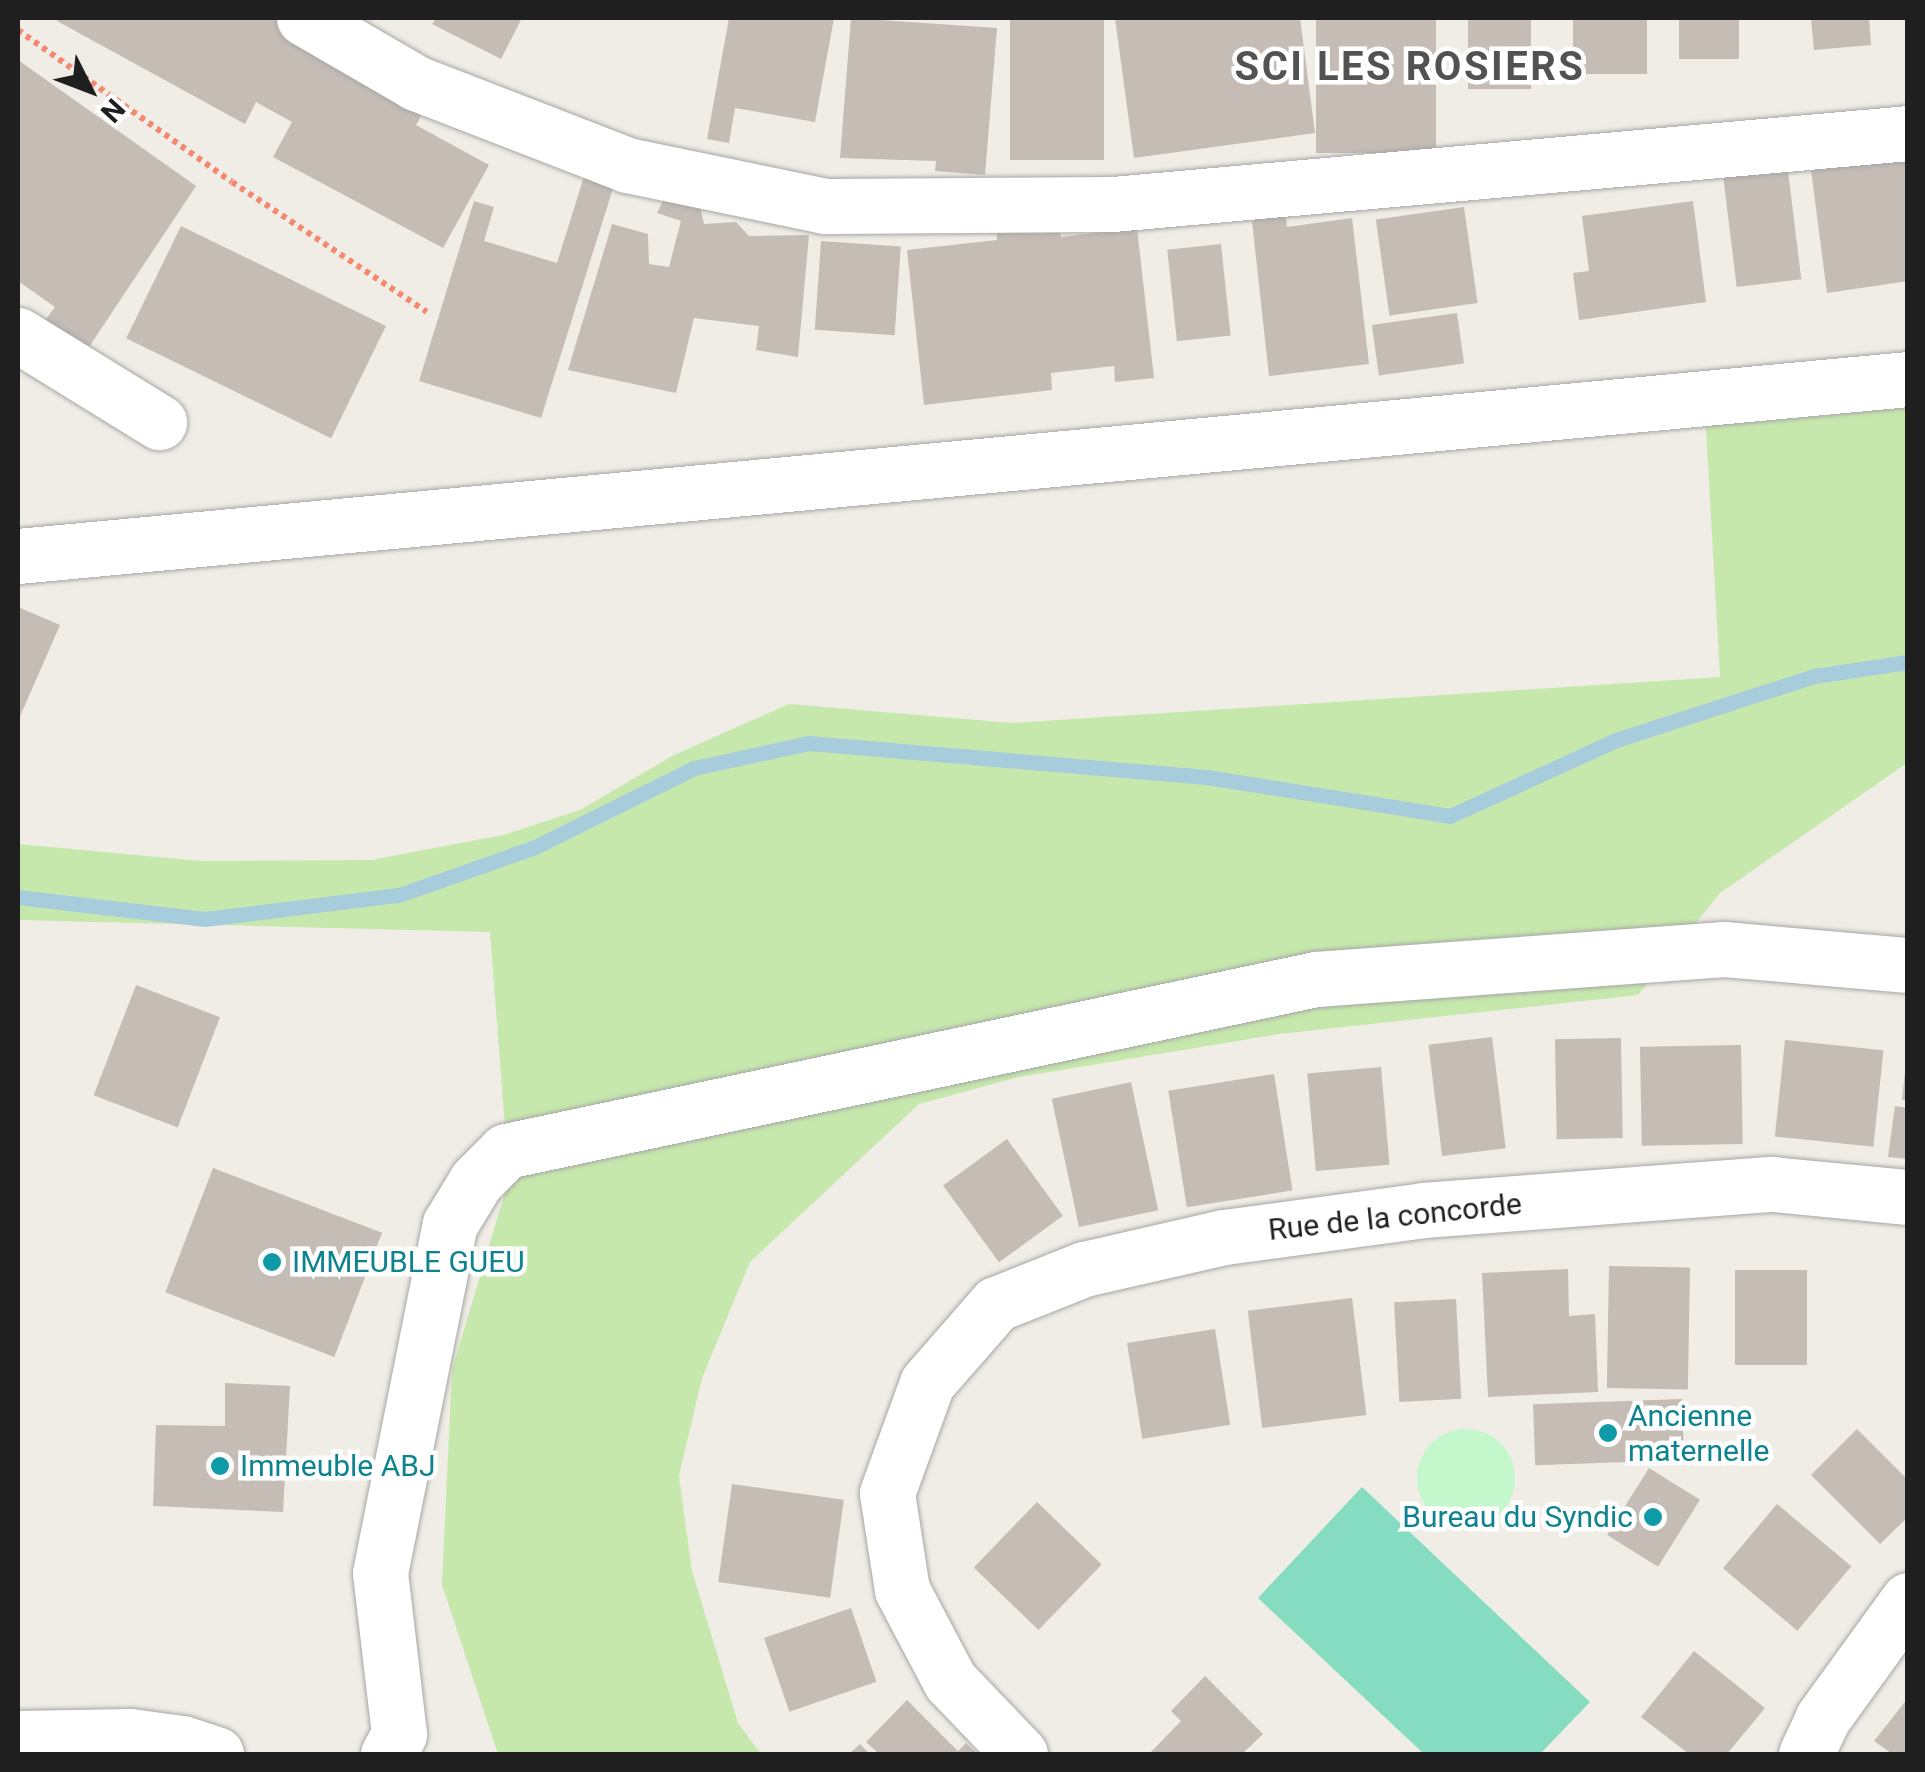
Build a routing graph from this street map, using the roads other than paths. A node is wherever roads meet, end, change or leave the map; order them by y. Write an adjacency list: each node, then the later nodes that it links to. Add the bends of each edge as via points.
1 (304, 18): 2 (street, via 416,83 627,165 825,206 1113,204)
2 (1908, 132)
3 (18, 335): 5 (street)
4 (1908, 379): 6 (street)
5 (159, 422)
6 (18, 556)
7 (1908, 966): 12 (street, via 1724,949 1316,979 506,1150 476,1180 450,1224 380,1573 398,1734)
8 (1908, 1197): 13 (street, Rue de la concorde, via 1772,1184 1423,1210 1224,1237 1084,1268 996,1304 927,1383 888,1493 902,1590 950,1681)
9 (1908, 1600): 14 (street, via 1822,1718)
10 (18, 1738): 11 (street, via 130,1736)
11 (216, 1754)
12 (388, 1754)
13 (1020, 1754)
14 (1806, 1754)

